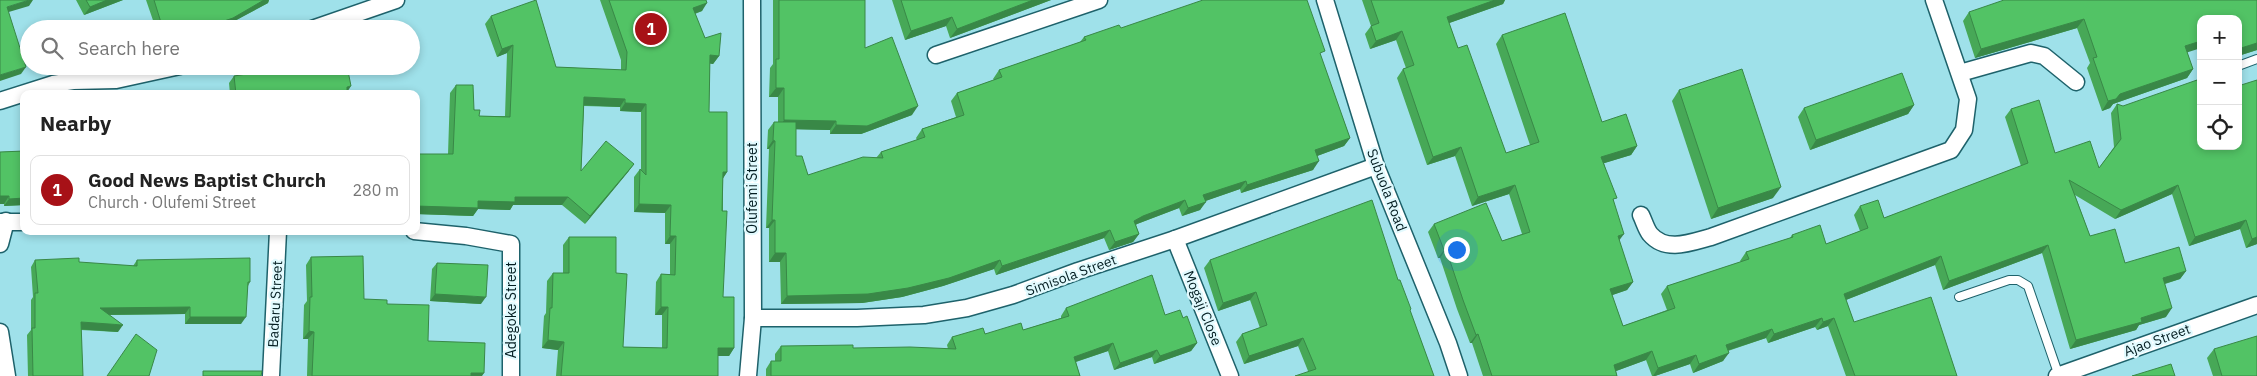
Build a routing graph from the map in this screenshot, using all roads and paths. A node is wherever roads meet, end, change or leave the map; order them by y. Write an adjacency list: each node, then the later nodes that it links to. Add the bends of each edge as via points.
1 (396, 0): 6 (street)
2 (752, 0): 26 (street, Olufemi Street)
3 (1100, 0): 7 (street)
4 (1325, 0): 16 (street, Subuola Road)
5 (1934, 0): 10 (street)
6 (338, 20)
7 (936, 54)
8 (2257, 59): 9 (lane)
9 (2242, 65)
10 (1960, 73): 12 (street, via 2031,53 2044,56); 17 (street, via 1968,99 1967,112 1964,130 1950,150 1758,221 1681,245 1663,244 1650,234)
11 (139, 75): 13 (street, via 116,80 73,81)
12 (2076, 82)
13 (34, 90)
14 (20, 95): 15 (street)
15 (0, 101)
16 (1376, 166): 22 (street, Simisola Street); 33 (street, Subuola Road)
17 (1641, 216)
18 (3, 221): 19 (street); 23 (street)
19 (20, 222)
20 (420, 232): 30 (street, Adegoke Street, via 512,244)
21 (278, 235): 29 (street, Badaru Street)
22 (1175, 239): 26 (street, Simisola Street, via 967,308 905,316); 32 (street, Mogaji Close)
23 (0, 244)
24 (1959, 297): 34 (lane, via 2009,280 2018,280 2028,286)
25 (2257, 305): 34 (street, Ajao Street)
26 (753, 318): 31 (street, Olufemi Street)
27 (0, 332): 28 (street)
28 (7, 376)
29 (271, 376)
30 (511, 376)
31 (748, 376)
32 (1230, 376)
33 (1459, 376)
34 (2058, 376)

